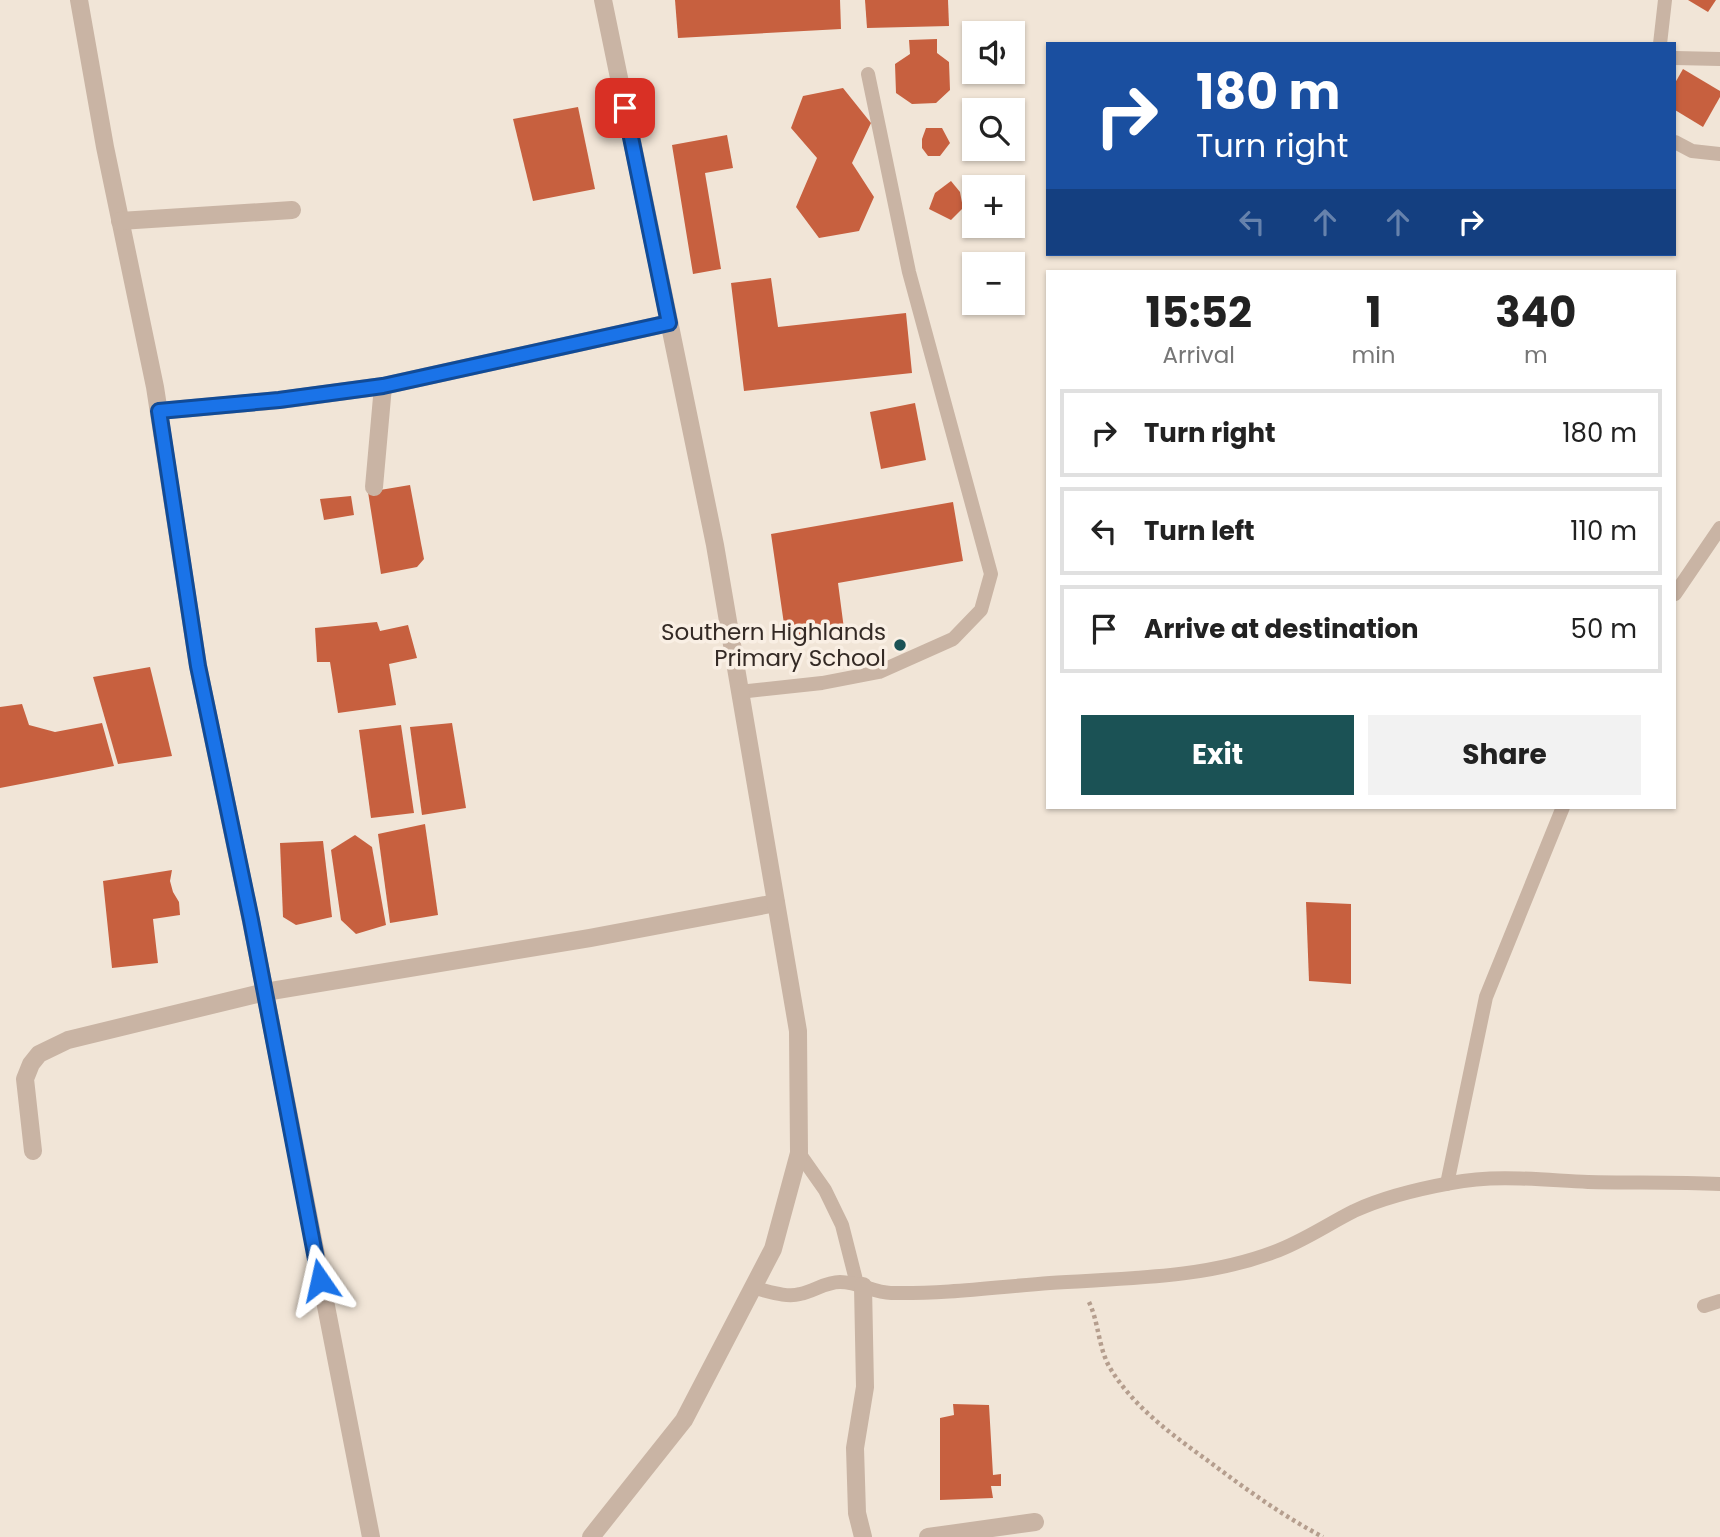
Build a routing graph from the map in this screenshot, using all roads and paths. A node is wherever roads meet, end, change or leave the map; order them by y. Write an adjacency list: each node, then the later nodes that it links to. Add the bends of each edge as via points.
1 (79, 0): 11 (street)
2 (603, 0): 12 (street)
3 (1665, 0): 4 (lane)
4 (1660, 42)
5 (1676, 58): 6 (lane)
6 (1720, 59)
7 (868, 74): 18 (lane, via 909,272 991,574 981,610 953,639 879,672)
8 (1676, 143): 9 (lane, via 1692,151)
9 (1720, 154)
10 (292, 210): 11 (street)
11 (120, 221): 14 (street)
12 (669, 323): 13 (street); 18 (street, via 715,545)
13 (383, 386): 14 (street); 15 (street)
14 (159, 411): 21 (street, via 198,666)
15 (374, 487)
16 (1720, 528): 17 (lane)
17 (1676, 593)
18 (739, 692): 20 (street)
19 (1562, 809): 24 (lane, via 1486,997)
20 (776, 904): 21 (street); 23 (street, via 798,1031)
21 (265, 992): 22 (street, via 68,1041 39,1054 25,1079); 32 (street)
22 (33, 1152)
23 (799, 1153): 27 (lane, via 842,1225); 28 (street, via 773,1249)
24 (1447, 1184): 25 (lane, via 1510,1177); 26 (lane, via 1357,1210 1276,1252 1236,1264 1137,1280)
25 (1720, 1184)
26 (1080, 1282): 27 (lane, via 915,1294 884,1293); 36 (path, via 1094,1313 1101,1350 1126,1390 1167,1431 1284,1516)
27 (860, 1285): 28 (lane, via 823,1284 794,1295); 34 (street, via 864,1387 855,1448 856,1504)
28 (754, 1288): 33 (street, via 684,1420)
29 (1720, 1301): 30 (lane)
30 (1704, 1306)
31 (1035, 1522): 35 (street)
32 (371, 1537)
33 (591, 1537)
34 (863, 1537)
35 (928, 1537)
36 (1323, 1537)

